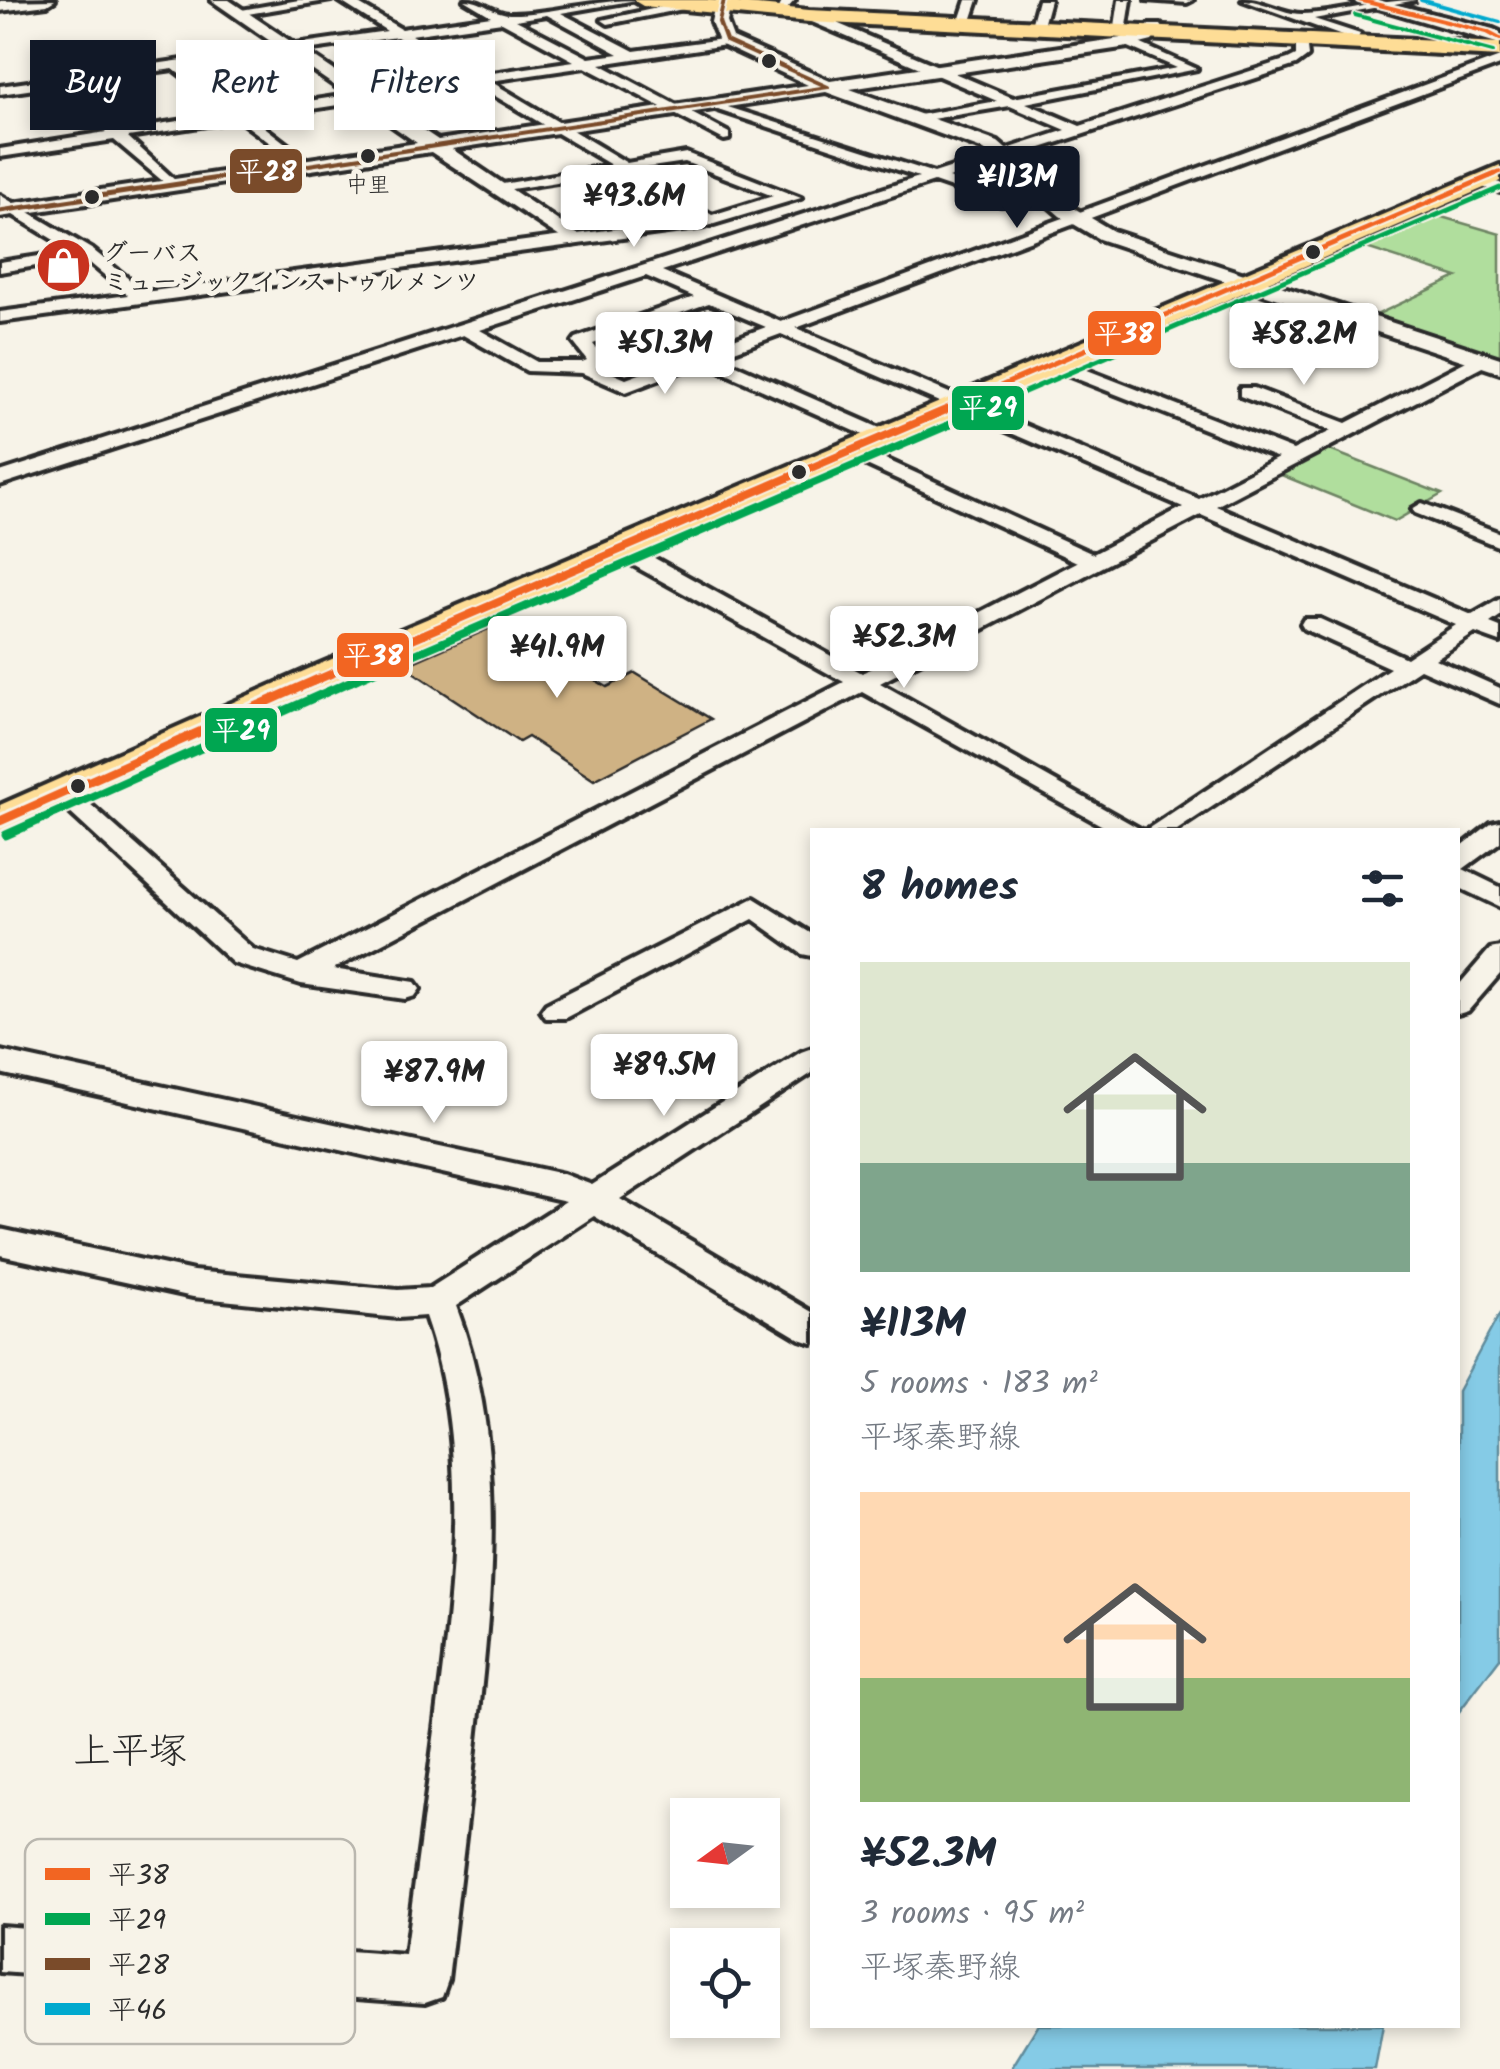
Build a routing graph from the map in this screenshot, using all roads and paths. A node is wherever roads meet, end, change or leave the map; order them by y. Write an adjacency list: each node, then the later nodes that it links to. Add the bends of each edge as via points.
1 (47, 0): 18 (street)
2 (218, 0): 21 (street)
3 (324, 0): 21 (street)
4 (344, 0): 29 (street)
5 (470, 0): 24 (street)
6 (630, 0): 22 (street)
7 (643, 0): 15 (highway)
8 (1044, 0): 25 (street)
9 (1124, 0): 30 (street)
10 (1152, 0): 11 (street)
11 (1187, 0)
12 (1248, 0): 27 (street)
13 (1359, 0): 17 (street)
14 (1410, 0): 17 (street)
15 (690, 3): 20 (highway); 26 (street)
16 (786, 4): 19 (highway); 20 (highway)
17 (1379, 5): 27 (street); 37 (street, via 1487,32)
18 (0, 6)
19 (969, 9): 25 (highway)
20 (720, 11): 23 (highway); 36 (street)
21 (236, 12): 33 (street)
22 (548, 12): 24 (street); 26 (street)
23 (810, 16): 28 (highway); 45 (street)
24 (503, 18): 29 (street); 41 (street)
25 (1038, 22): 30 (highway)
26 (575, 26): 35 (street)
27 (1300, 29): 28 (highway); 32 (street); 37 (highway); 47 (street, via 1302,58)
28 (1154, 30): 30 (highway); 32 (highway)
29 (400, 33): 34 (street); 38 (street)
30 (1124, 34): 44 (street); 45 (street)
31 (621, 37): 35 (street)
32 (1356, 37): 37 (highway)
33 (277, 40)
34 (412, 40)
35 (603, 40): 39 (street)
36 (726, 40): 39 (street); 49 (street)
37 (1500, 44)
38 (314, 46)
39 (632, 55): 41 (street)
40 (1500, 60): 77 (street)
41 (584, 62): 46 (street); 54 (street)
42 (176, 64): 43 (street)
43 (156, 67)
44 (1190, 69): 47 (street); 52 (street)
45 (936, 70): 49 (street); 52 (street)
46 (495, 76)
47 (1222, 83): 61 (street)
48 (30, 86): 50 (street)
49 (828, 87): 53 (street); 55 (street)
50 (0, 90)
51 (495, 90): 57 (street)
52 (1009, 102): 55 (street); 61 (street)
53 (714, 104): 54 (street); 69 (street)
54 (674, 110): 57 (street); 63 (street)
55 (919, 119): 66 (street)
56 (176, 125): 62 (street)
57 (557, 127): 64 (street); 68 (street)
58 (112, 130): 62 (street)
59 (261, 130): 67 (street)
60 (412, 130): 64 (street)
61 (1077, 130): 66 (street)
62 (117, 134): 65 (street); 71 (street)
63 (724, 136)
64 (436, 146): 67 (street); 72 (street)
65 (0, 152)
66 (1002, 154): 69 (street); 75 (street)
67 (305, 165): 71 (street)
68 (625, 167): 72 (street); 73 (street, via 686,157); 78 (street, via 704,215)
69 (932, 177): 75 (street, via 1013,206); 76 (street)
70 (1492, 180): 83 (main road)
71 (172, 185): 74 (street)
72 (497, 189): 79 (street)
73 (788, 196): 76 (street); 78 (street)
74 (5, 206): 80 (street)
75 (1050, 208): 77 (street)
76 (829, 211): 82 (street)
77 (1076, 218): 83 (street); 87 (street)
78 (704, 222): 79 (street)
79 (572, 239): 85 (street)
80 (87, 254): 81 (street); 85 (street)
81 (0, 268)
82 (646, 270): 84 (street); 88 (street)
83 (1244, 281): 90 (main road); 91 (street)
84 (709, 297): 87 (street); 92 (street, via 582,342 598,362)
85 (142, 298): 86 (street)
86 (0, 317)
87 (781, 328): 89 (street); 95 (street)
88 (467, 330): 92 (street, via 533,367); 99 (street)
89 (702, 357): 92 (street, via 626,386); 97 (street)
90 (1052, 363): 95 (main road); 98 (street)
91 (1483, 365): 93 (street); 96 (street)
92 (586, 368)
93 (1500, 380)
94 (1247, 392): 96 (street)
95 (958, 403): 97 (main road); 100 (street)
96 (1344, 429): 98 (street)
97 (867, 443): 103 (main road); 104 (street)
98 (1292, 457): 100 (street)
99 (0, 480)
100 (1200, 507): 104 (street); 107 (street)
101 (1422, 509): 102 (street)
102 (1500, 541)
103 (621, 549): 110 (street); 112 (main road)
104 (1094, 562): 110 (street)
105 (1500, 606): 107 (street)
106 (1312, 624): 109 (street)
107 (1474, 624): 108 (street); 109 (street)
108 (1500, 635)
109 (1413, 663): 111 (street); 115 (street)
110 (862, 682): 114 (street); 122 (street)
111 (1500, 697)
112 (63, 793): 113 (main road); 122 (street, via 243,956)
113 (0, 821)
114 (1126, 828)
115 (1163, 828)
116 (1500, 829): 117 (street)
117 (1460, 860)
118 (1460, 877): 119 (street)
119 (1500, 898)
120 (810, 946): 125 (street, via 754,907)
121 (1500, 956): 124 (street)
122 (301, 974): 123 (street)
123 (405, 989)
124 (1460, 1002)
125 (556, 1011)
126 (810, 1059): 128 (street)
127 (0, 1062): 128 (street, via 563,1186)
128 (596, 1201): 130 (street); 131 (street)
129 (0, 1242): 130 (street, via 193,1284 398,1304)
130 (436, 1301): 134 (street, via 469,1405 474,1584 425,1980)
131 (810, 1328)
132 (0, 1949): 133 (street)
133 (25, 1951)
134 (355, 1975)

